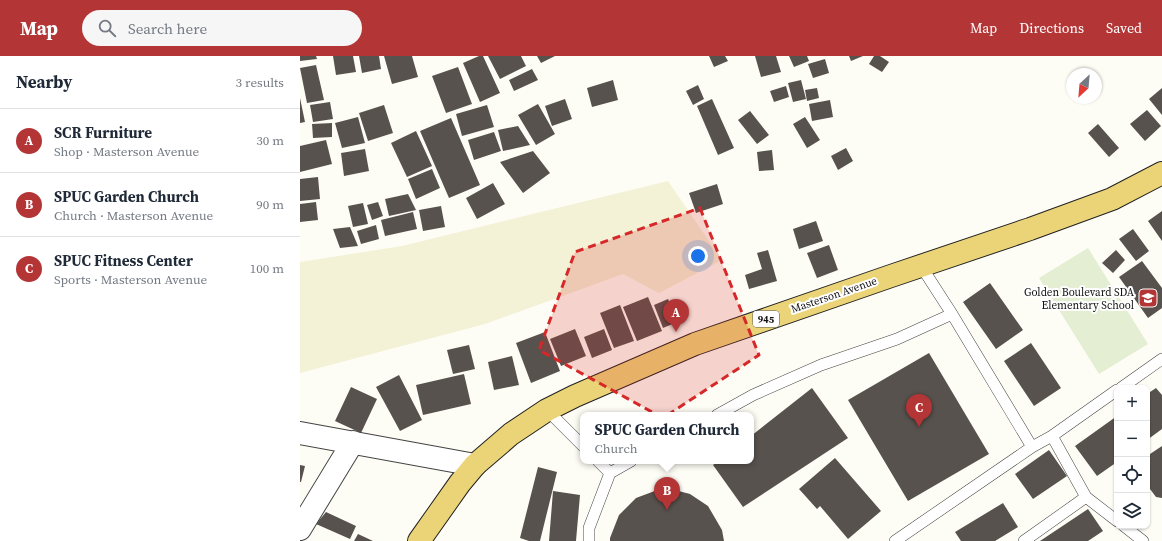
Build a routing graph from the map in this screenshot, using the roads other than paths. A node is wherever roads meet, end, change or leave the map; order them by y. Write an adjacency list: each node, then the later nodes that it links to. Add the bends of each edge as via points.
1 (1162, 173): 2 (main road, Masterson Avenue / 945, via 1112,199)
2 (921, 266): 3 (lane); 7 (main road, Masterson Avenue / 945, via 695,344)
3 (952, 314): 8 (lane, via 897,339 821,365 753,395); 13 (lane)
4 (1162, 359): 5 (lane)
5 (1124, 385)
6 (1114, 392): 10 (lane)
7 (547, 410): 12 (lane); 16 (main road, Masterson Avenue / 945, via 511,434)
8 (722, 412)
9 (300, 433): 11 (street)
10 (1052, 436): 13 (lane); 18 (lane)
11 (352, 442): 16 (street); 20 (street)
12 (580, 443)
13 (1032, 447): 24 (lane)
14 (601, 464): 17 (lane)
15 (626, 464): 17 (lane)
16 (475, 465): 22 (main road, Masterson Avenue / 945)
17 (610, 472): 23 (lane, via 589,528)
18 (1086, 497): 19 (lane); 25 (lane)
19 (1114, 518)
20 (300, 529)
21 (1128, 529): 26 (lane)
22 (419, 541)
23 (589, 541)
24 (895, 541)
25 (1024, 541)
26 (1143, 541)

